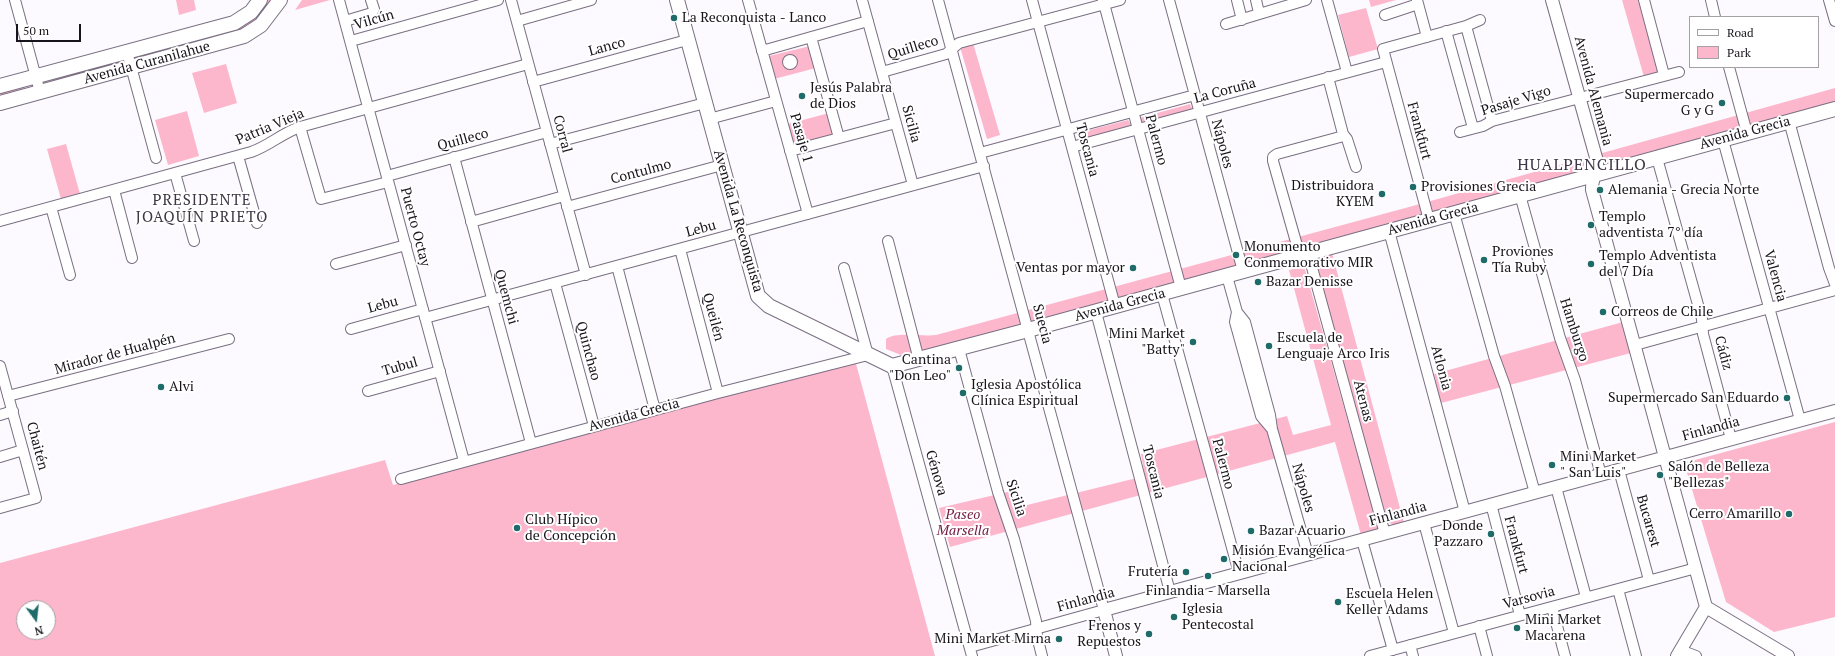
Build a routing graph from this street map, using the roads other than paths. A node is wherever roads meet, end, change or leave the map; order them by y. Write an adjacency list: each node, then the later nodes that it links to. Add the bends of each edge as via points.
1 (15, 0): 54 (street)
2 (260, 0): 45 (main road, Avenida Curanilahue, via 251,12 239,21)
3 (280, 0): 48 (main road, Avenida Curanilahue, via 261,25 244,36)
4 (339, 0): 32 (street, Puerto Octay)
5 (371, 0): 32 (street, via 374,9 372,13)
6 (498, 0): 42 (street, Vilcún)
7 (511, 0): 29 (street, Corral)
8 (591, 0): 29 (street)
9 (676, 0): 41 (main road, Avenida La Reconquista)
10 (748, 0): 44 (street, Pasaje 1)
11 (862, 0): 33 (street, Sicilia)
12 (938, 0): 43 (street, Suecia)
13 (1032, 0): 35 (street, Toscania)
14 (1120, 0): 24 (street, Quilleco)
15 (1169, 0): 59 (street, Nápoles)
16 (1236, 0): 30 (street)
17 (1256, 0): 26 (street)
18 (1306, 0): 26 (street)
19 (1327, 0): 51 (street)
20 (1552, 0): 60 (street, Avenida Alemania)
21 (1644, 0): 53 (street)
22 (1711, 0): 28 (street)
23 (1829, 0): 34 (street)
24 (1103, 2): 35 (street, Quilleco); 66 (street, Palermo)
25 (1417, 2): 27 (street); 40 (street)
26 (1259, 13): 30 (street)
27 (1385, 14)
28 (1715, 16)
29 (517, 20): 47 (street, Corral)
30 (1242, 20): 36 (street)
31 (1480, 20): 37 (street)
32 (345, 21): 42 (street, Puerto Octay)
33 (868, 21): 39 (street); 50 (street, Sicilia)
34 (1835, 21)
35 (1038, 22): 43 (street, Quilleco, via 959,43); 74 (street, Toscania)
36 (1226, 24)
37 (1466, 26): 38 (street); 69 (street)
38 (1446, 31): 40 (street); 73 (street)
39 (811, 37): 44 (street); 80 (street)
40 (1427, 37): 46 (street, Frankfurt, via 1383,49)
41 (687, 40): 56 (street, Lanco); 63 (main road, Avenida La Reconquista)
42 (350, 41): 64 (street, Puerto Octay)
43 (951, 48): 50 (street, Quilleco, via 946,54); 85 (street, Suecia)
44 (762, 51): 61 (street, Pasaje 1)
45 (127, 52): 48 (street); 54 (main road, Avenida Curanilahue)
46 (1386, 62): 51 (street, La Coruña); 104 (street, Frankfurt)
47 (528, 64): 56 (street, Corral); 64 (street, Patria Vieja)
48 (131, 67): 58 (main road, Avenida Curanilahue); 88 (street)
49 (1729, 68): 78 (street)
50 (882, 72): 71 (street, Sicilia)
51 (1347, 72): 55 (street, La Coruña)
52 (1679, 72): 53 (street, Pasaje Vigo)
53 (1664, 76): 60 (street, Pasaje Vigo)
54 (36, 77): 57 (main road, Avenida Curanilahue); 58 (street)
55 (1328, 77): 67 (street, La Coruña); 79 (street)
56 (533, 82): 76 (street, Corral)
57 (0, 86)
58 (40, 92): 62 (main road, Avenida Curanilahue)
59 (1195, 95): 66 (street, La Coruña); 67 (street, Nápoles)
60 (1579, 97): 69 (street, Pasaje Vigo); 94 (street, Avenida Alemania, via 1597,161)
61 (776, 101): 68 (street); 84 (street, Pasaje 1)
62 (0, 103)
63 (705, 103): 68 (main road, Avenida La Reconquista); 82 (street)
64 (368, 108): 72 (street, Patria Vieja); 95 (street, Puerto Octay)
65 (1835, 109): 70 (main road, Avenida Grecia)
66 (1133, 111): 74 (street, La Coruña); 75 (street, Palermo)
67 (1200, 113): 75 (street, La Coruña); 119 (street, Nápoles)
68 (709, 119): 90 (main road, Avenida La Reconquista)
69 (1492, 121): 73 (street, Pasaje Vigo)
70 (1789, 122): 78 (main road, Avenida Grecia); 124 (street)
71 (896, 123): 80 (street); 96 (street, Sicilia)
72 (300, 127): 86 (street, Patria Vieja, via 267,146); 95 (street, Quilleco, via 321,199)
73 (1473, 128): 77 (street, Pasaje Vigo)
74 (1067, 129): 83 (street, Toscania); 85 (street, La Coruña)
75 (1138, 129): 83 (street, La Coruña); 125 (street, Palermo)
76 (547, 132): 82 (street, Corral); 87 (street, Quilleco)
77 (1460, 132)
78 (1747, 133): 81 (main road, Avenida Grecia)
79 (1343, 134): 92 (street, via 1348,139); 114 (street, Atenas, via 1273,157)
80 (839, 138): 84 (street)
81 (1723, 140): 89 (main road, Avenida Grecia); 130 (street, Valencia)
82 (550, 144): 99 (street, Corral)
83 (1072, 147): 129 (street, Toscania)
84 (790, 151): 103 (street, Pasaje 1)
85 (980, 153): 91 (street, Suecia)
86 (238, 156): 93 (street, Patria Vieja); 107 (street)
87 (454, 157): 95 (street, Quilleco); 106 (street, Quemchi)
88 (156, 158)
89 (1657, 158): 94 (main road, Avenida Grecia); 133 (street, Cádiz)
90 (722, 165): 101 (street, Contulmo); 109 (main road, Avenida La Reconquista)
91 (984, 166): 96 (street, Lebu); 135 (street, Suecia)
92 (1356, 167)
93 (175, 173): 97 (street, Patria Vieja); 110 (street)
94 (1595, 175): 98 (main road, Avenida Grecia); 137 (street, Avenida Alemania, via 1592,190)
95 (388, 179): 112 (street, Puerto Octay)
96 (913, 185): 103 (street, Lebu)
97 (114, 190): 100 (street, Patria Vieja); 115 (street)
98 (1520, 195): 102 (main road, Avenida Grecia); 160 (street, Hamburgo)
99 (564, 196): 101 (street, Corral); 106 (street)
100 (51, 207): 105 (street, Patria Vieja); 120 (street)
101 (567, 207): 121 (street, Corral)
102 (1454, 213): 104 (main road, Avenida Grecia); 163 (street)
103 (808, 214): 109 (street, Lebu)
104 (1428, 220): 108 (main road, Avenida Grecia)
105 (0, 221)
106 (471, 222): 128 (street, Quemchi)
107 (257, 223)
108 (1389, 231): 114 (main road, Avenida Grecia); 166 (street, Atlonia)
109 (740, 233): 113 (street, Lebu); 139 (main road, Avenida La Reconquista, via 761,300)
110 (194, 241)
111 (888, 241): 140 (street)
112 (406, 245): 116 (street); 132 (street, Puerto Octay)
113 (680, 249): 117 (street, Lebu); 145 (street, Queilén)
114 (1304, 255): 119 (main road, Avenida Grecia); 168 (street, Atenas)
115 (132, 258)
116 (336, 264)
117 (617, 266): 121 (street, Lebu); 147 (street)
118 (844, 268): 139 (street)
119 (1243, 271): 122 (main road, Avenida Grecia)
120 (70, 275)
121 (586, 275): 123 (street, Lebu)
122 (1227, 276): 125 (main road, Avenida Grecia); 170 (street, Nápoles, via 1237,312 1245,322)
123 (555, 283): 128 (street, Lebu); 152 (street, Quinchao)
124 (1835, 284)
125 (1181, 288): 127 (main road, Avenida Grecia)
126 (1835, 290): 130 (street)
127 (1162, 294): 129 (main road, Avenida Grecia); 172 (street, Palermo)
128 (492, 300): 132 (street, Lebu); 154 (street, Quemchi)
129 (1115, 306): 131 (main road, Avenida Grecia)
130 (1770, 308): 133 (street); 151 (street, Valencia)
131 (1096, 312): 135 (main road, Avenida Grecia); 175 (street, Toscania)
132 (424, 314): 134 (street, Lebu); 143 (street, Puerto Octay)
133 (1703, 326): 137 (street); 153 (street, Cádiz)
134 (351, 329)
135 (1028, 330): 138 (main road, Avenida Grecia); 179 (street, Suecia)
136 (229, 339): 146 (street, Mirador de Hualpén)
137 (1635, 345): 157 (street, Avenida Alemania)
138 (958, 349): 140 (main road, Avenida Grecia); 182 (street, Sicilia, via 998,492 1014,538)
139 (868, 356): 141 (main road, Avenida La Reconquista); 145 (street, Avenida Grecia)
140 (919, 360): 141 (main road, Avenida Grecia)
141 (892, 366): 186 (street, Génova)
142 (1, 370): 146 (street, Chaitén)
143 (440, 371): 144 (street, Tubul); 158 (street, Puerto Octay)
144 (368, 391)
145 (718, 393): 147 (street, Avenida Grecia)
146 (8, 396): 148 (street, Chaitén)
147 (655, 410): 152 (street, Avenida Grecia)
148 (12, 411): 150 (street); 155 (street, Chaitén)
149 (1835, 411): 151 (street, Finlandia)
150 (0, 415)
151 (1800, 420): 153 (street, Finlandia)
152 (594, 426): 154 (street, Avenida Grecia)
153 (1731, 439): 157 (street, Finlandia)
154 (531, 444): 158 (street, Avenida Grecia)
155 (23, 450): 156 (street); 165 (street, Chaitén, via 36,498)
156 (0, 457)
157 (1665, 457): 159 (street, Finlandia); 171 (street, Avenida Alemania)
158 (464, 461): 161 (street, Avenida Grecia)
159 (1619, 470): 160 (street, Finlandia); 173 (street, Bucarest)
160 (1601, 475): 162 (street, Finlandia)
161 (401, 479)
162 (1556, 487): 163 (street, Finlandia); 176 (street)
163 (1535, 493): 164 (street, Finlandia)
164 (1491, 504): 166 (street, Finlandia); 180 (street, Frankfurt)
165 (0, 508)
166 (1465, 512): 167 (street, Finlandia)
167 (1424, 523): 168 (street, Finlandia); 183 (street)
168 (1385, 534): 169 (street, Finlandia)
169 (1362, 540): 170 (street, Finlandia); 185 (street)
170 (1308, 555): 172 (street, Finlandia)
171 (1696, 568): 173 (street, Varsovia); 178 (street, Avenida Alemania)
172 (1239, 573): 175 (street, Finlandia)
173 (1650, 580): 174 (street, Varsovia)
174 (1618, 589): 176 (street, Varsovia); 194 (street)
175 (1170, 592): 179 (street, Finlandia)
176 (1586, 597): 177 (street, Varsovia)
177 (1552, 607): 180 (street, Varsovia); 193 (street)
178 (1706, 607): 187 (street); 196 (street)
179 (1104, 610): 182 (street, Finlandia); 189 (street, Suecia)
180 (1520, 615): 181 (street, Varsovia)
181 (1479, 626): 183 (street, Varsovia); 192 (street)
182 (1036, 628): 186 (street, Finlandia); 188 (street, Sicilia)
183 (1454, 633): 184 (street, Varsovia)
184 (1410, 645): 185 (street, Varsovia); 191 (street)
185 (1393, 650): 190 (street, Varsovia)
186 (971, 651)
187 (1678, 653): 195 (street)
188 (1042, 656)
189 (1116, 656)
190 (1370, 656)
191 (1413, 656)
192 (1487, 656)
193 (1565, 656)
194 (1636, 656)
195 (1696, 656)
196 (1788, 656)

